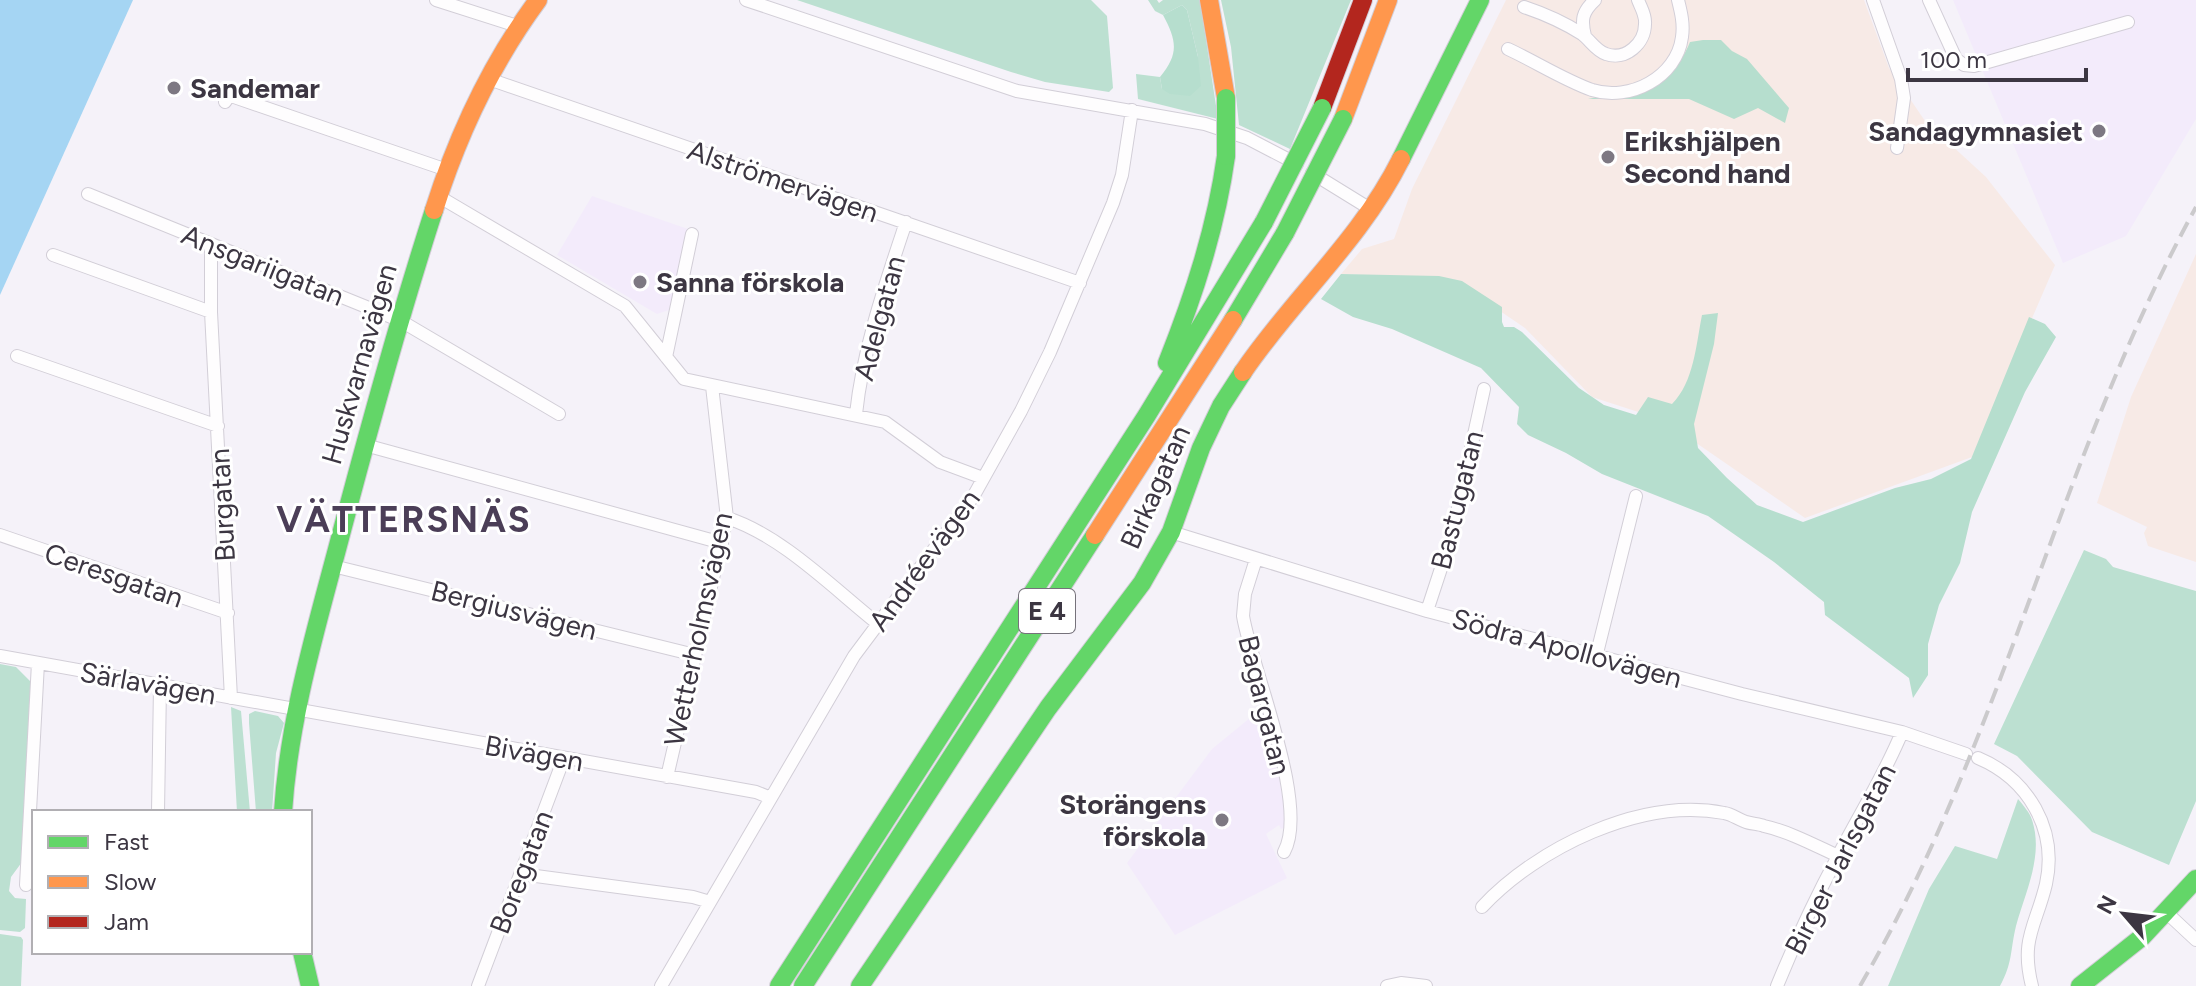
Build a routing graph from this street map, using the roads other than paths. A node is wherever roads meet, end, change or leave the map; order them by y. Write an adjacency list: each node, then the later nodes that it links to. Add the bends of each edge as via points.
1 (436, 0): 15 (street)
2 (538, 0): 15 (main road, Huskvarnavägen)
3 (746, 0): 20 (street, via 1017,91)
4 (1209, 0): 41 (main road, bridge, via 1226,98 1226,156 1212,242 1162,376)
5 (1363, 0): 41 (main road, E 4, bridge, via 1322,108 1264,222)
6 (1388, 0): 80 (main road, E 4, bridge, via 1343,119 1285,233 1197,380)
7 (1480, 0): 25 (main road, Birkagatan)
8 (1595, 0): 16 (street, via 1581,19)
9 (1638, 0): 16 (street, via 1646,27 1638,45 1617,56 1606,54)
10 (1678, 0): 17 (street, via 1682,39 1675,57 1651,83 1635,90 1594,91)
11 (1873, 0): 21 (street, via 1901,79 1904,98)
12 (1929, 0): 14 (street, via 1956,59 1964,65)
13 (1524, 7): 16 (street)
14 (2128, 22)
15 (517, 26): 18 (main road, Huskvarnavägen)
16 (1585, 36)
17 (1508, 49)
18 (486, 78): 22 (main road, Huskvarnavägen); 26 (street, Alströmervägen)
19 (225, 102): 22 (street, via 234,97)
20 (1132, 110): 25 (street, via 1247,138); 30 (street, Andréevägen, via 1122,175)
21 (1897, 148)
22 (447, 170): 24 (main road, Huskvarnavägen)
23 (88, 194): 28 (street, Ansgariigatan)
24 (438, 196): 32 (main road, Huskvarnavägen); 34 (street, via 625,306)
25 (1372, 210): 45 (main road, Birkagatan, via 1221,406)
26 (906, 222): 30 (street, Alströmervägen); 38 (street, Adelgatan, via 881,294)
27 (692, 234): 34 (street)
28 (211, 244): 31 (street, Burgatan); 32 (street, Ansgariigatan)
29 (53, 255): 31 (street)
30 (1080, 283): 42 (street, Andréevägen, via 1021,411)
31 (211, 312): 39 (street, Burgatan)
32 (401, 321): 37 (street, Ansgariigatan); 40 (main road, Huskvarnavägen)
33 (17, 356): 39 (street)
34 (666, 357): 35 (street, via 684,379)
35 (712, 386): 38 (street); 44 (street, Wetterholmsvägen)
36 (1484, 389): 50 (street, Bastugatan, via 1452,535)
37 (559, 414)
38 (856, 414): 42 (street, via 885,422 940,462)
39 (218, 426): 51 (street, Burgatan)
40 (365, 445): 47 (street); 49 (main road, Huskvarnavägen)
41 (1112, 472): 79 (main road, E 4)
42 (983, 478): 52 (street, Andréevägen)
43 (1636, 496): 55 (street)
44 (727, 518): 47 (street, Wetterholmsvägen); 52 (street, via 790,553)
45 (1171, 532): 48 (street, Södra Apollovägen); 81 (main road, Birkagatan, via 1137,590 1048,708)
46 (0, 535): 51 (street, Ceresgatan)
47 (722, 543): 53 (street, Wetterholmsvägen)
48 (1256, 559): 50 (street, Södra Apollovägen); 66 (street, Bagargatan, via 1243,616 1283,763 1291,835)
49 (333, 566): 53 (street, Bergiusvägen); 59 (main road, Huskvarnavägen)
50 (1427, 611): 55 (street, Södra Apollovägen)
51 (228, 613): 58 (street, Burgatan)
52 (877, 623): 63 (street, Andréevägen)
53 (695, 655): 62 (street, Wetterholmsvägen)
54 (0, 656): 56 (street, Särlavägen)
55 (1596, 657): 60 (street, Södra Apollovägen)
56 (38, 663): 57 (street, Särlavägen); 70 (street)
57 (160, 686): 58 (street, Särlavägen); 64 (street)
58 (231, 698): 59 (street, Särlavägen)
59 (297, 709): 61 (street, Bivägen); 65 (main road, Huskvarnavägen)
60 (1902, 732): 67 (street, Birger Jarlsgatan); 85 (street, Södra Apollovägen, via 1995,766 2036,807 2049,863 2029,933)
61 (564, 758): 62 (street, Bivägen); 68 (street, Boregatan)
62 (667, 777): 63 (street, Bivägen)
63 (771, 798): 71 (street, Andréevägen)
64 (158, 810)
65 (283, 810)
66 (1284, 852)
67 (1838, 856): 72 (street, via 1727,813 1657,815 1600,829 1564,845 1522,869); 84 (street, Birger Jarlsgatan)
68 (521, 874): 71 (street); 77 (street, Boregatan)
69 (2196, 879): 73 (main road)
70 (26, 885)
71 (710, 902): 78 (street, Andréevägen)
72 (1482, 907)
73 (2173, 919): 74 (street); 86 (main road)
74 (2196, 940)
75 (302, 954): 76 (main road)
76 (310, 986)
77 (478, 986)
78 (661, 986)
79 (779, 986)
80 (803, 986)
81 (860, 986)
82 (1387, 986): 83 (street)
83 (1426, 986)
84 (1777, 986)
85 (2032, 986)
86 (2080, 986)

